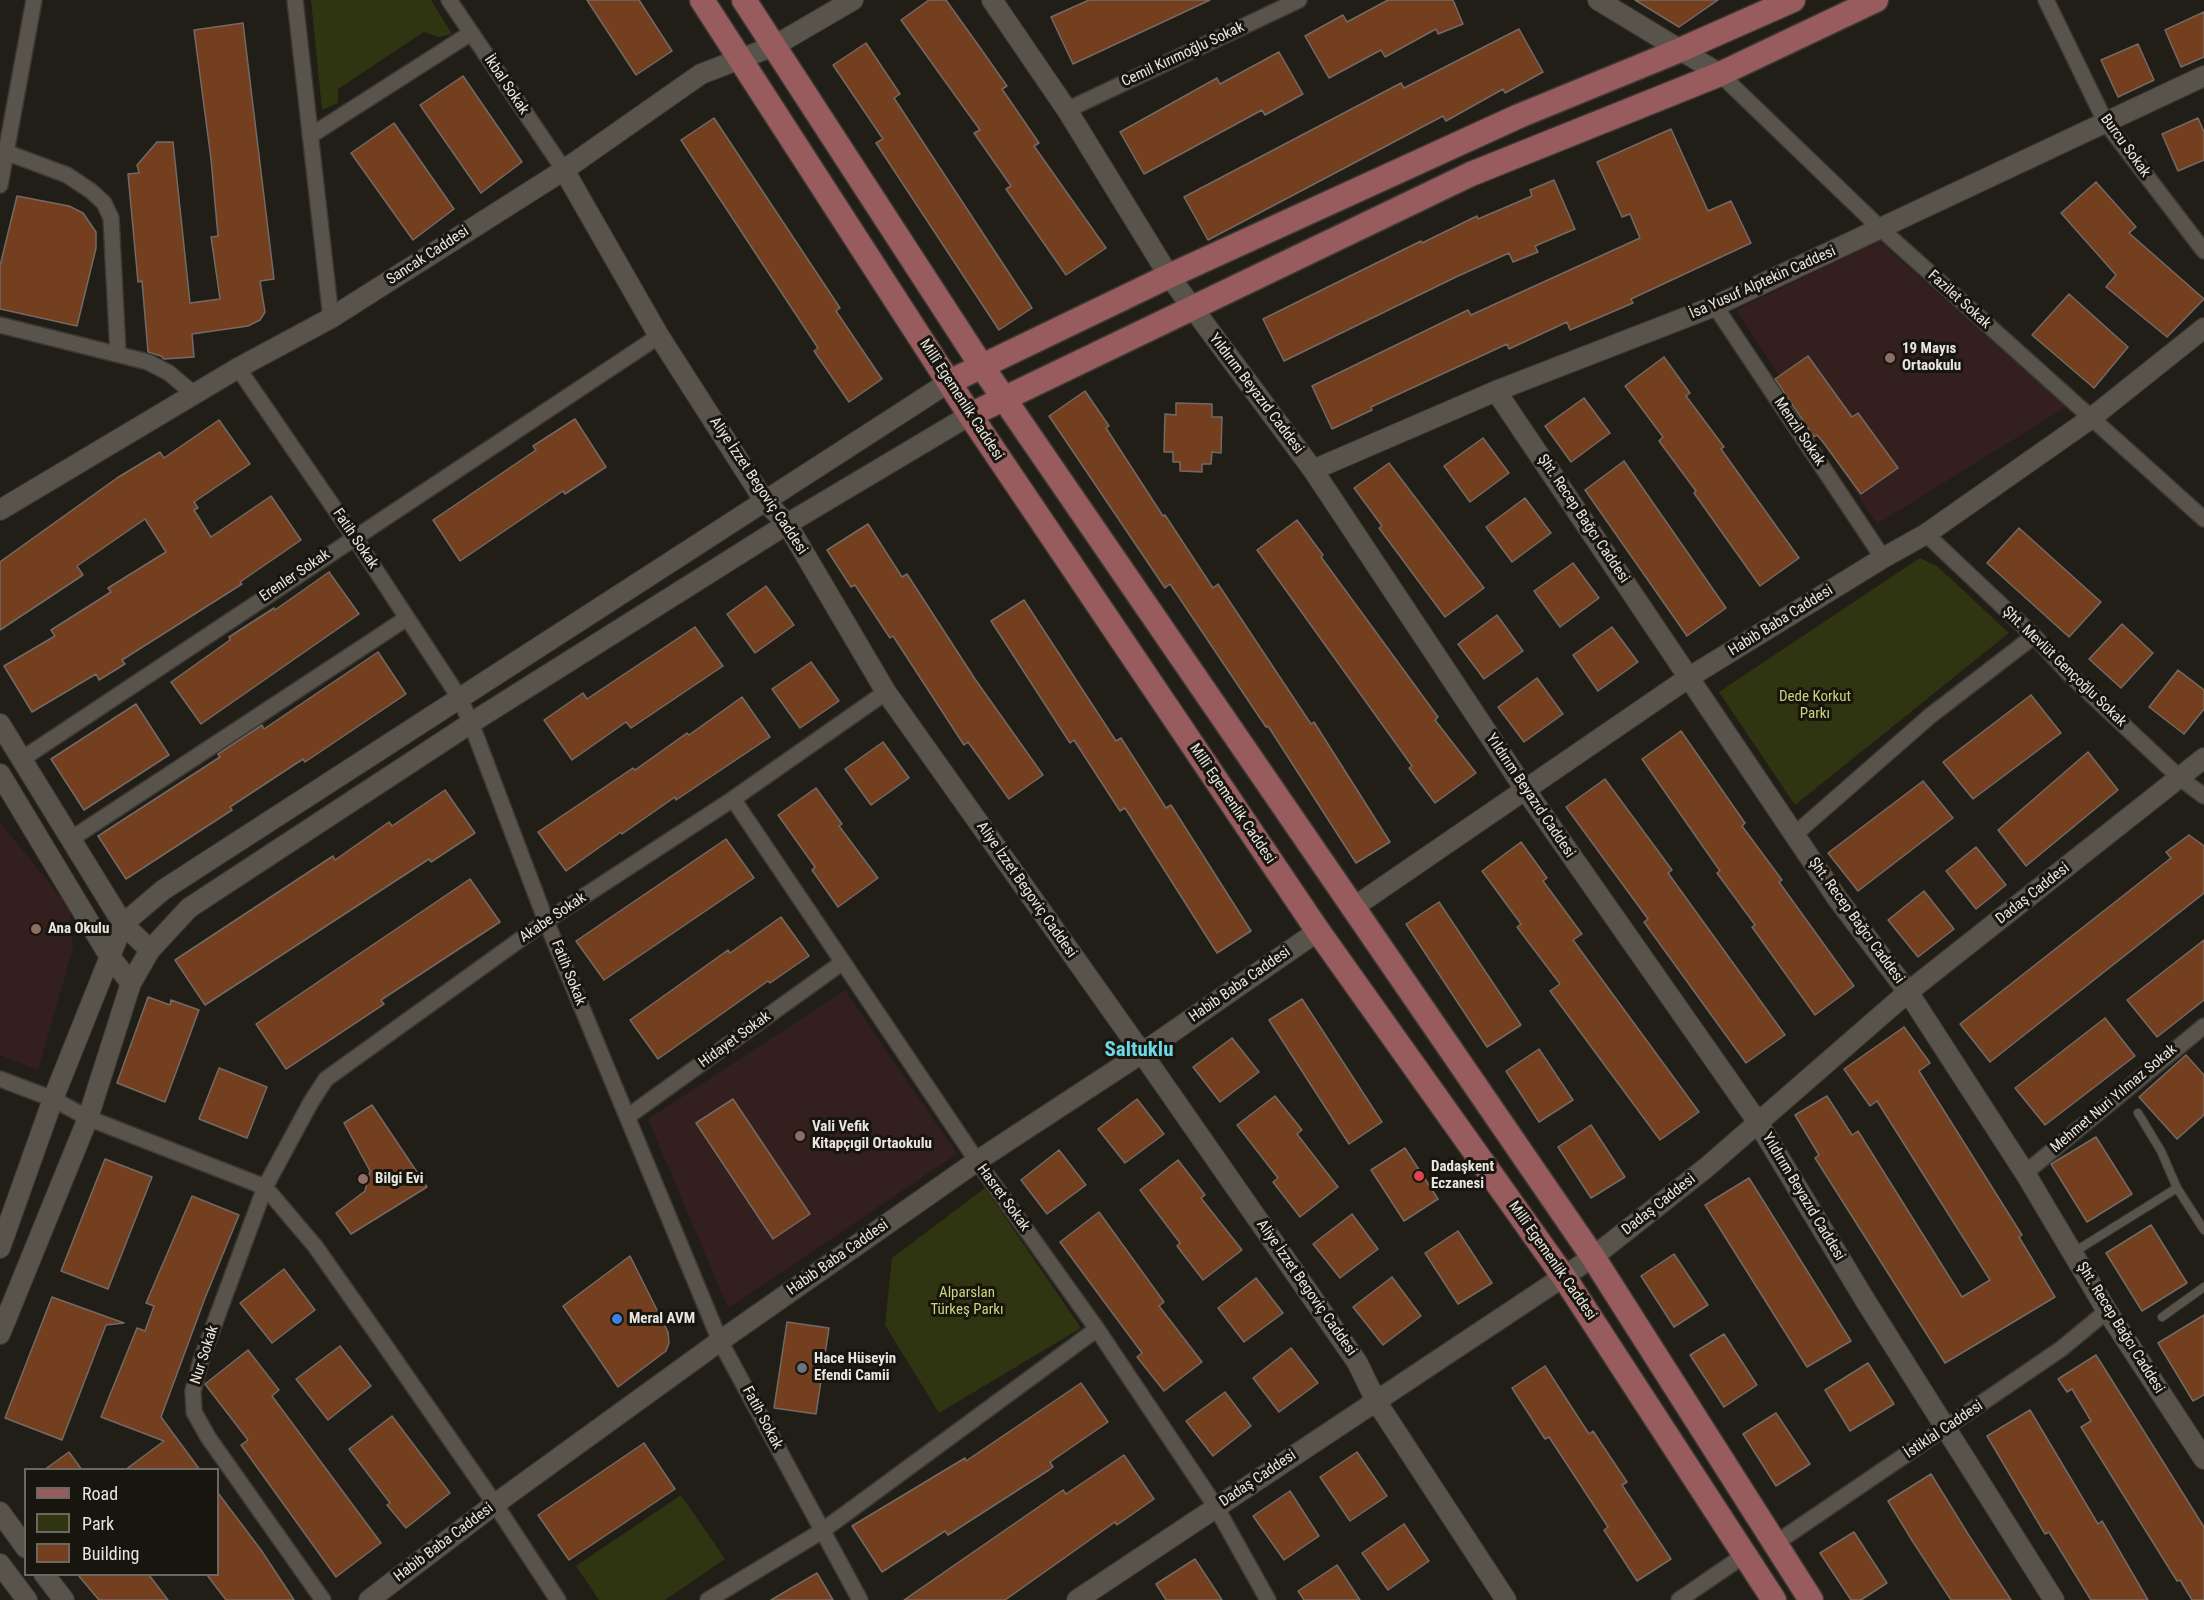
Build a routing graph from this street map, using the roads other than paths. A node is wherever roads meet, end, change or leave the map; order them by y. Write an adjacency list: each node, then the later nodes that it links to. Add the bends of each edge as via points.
1 (34, 0): 22 (street)
2 (295, 0): 21 (street)
3 (449, 0): 13 (street, İkbal Sokak)
4 (702, 0): 16 (main road, Millî Egemenlik Caddesi)
5 (744, 0): 14 (main road)
6 (853, 0): 14 (street, Sancak Caddesi)
7 (992, 0): 19 (street, Yıldırım Beyazıd Caddesi)
8 (1299, 0): 19 (street, Cemil Kırımoğlu Sokak)
9 (1598, 0): 15 (street)
10 (1793, 0): 15 (main road)
11 (1876, 0): 17 (main road)
12 (2046, 0): 20 (street, Burcu Sokak)
13 (471, 33): 21 (street); 23 (street, İkbal Sokak)
14 (774, 46): 16 (street, Sancak Caddesi); 35 (main road)
15 (1680, 50): 17 (street); 27 (main road, via 1519,116)
16 (741, 59): 23 (street, Sancak Caddesi, via 701,74); 37 (main road, Millî Egemenlik Caddesi)
17 (1720, 74): 25 (street, Fazilet Sokak); 29 (main road, via 1471,174)
18 (2204, 76): 20 (street, İsa Yusuf Alptekin Caddesi)
19 (1067, 110): 27 (street, Yıldırım Beyazıd Caddesi)
20 (2106, 123): 25 (street, İsa Yusuf Alptekin Caddesi); 26 (street, Burcu Sokak)
21 (310, 136): 30 (street)
22 (8, 153): 24 (street); 34 (street, via 67,175 104,202 111,218)
23 (564, 170): 30 (street, Sancak Caddesi); 33 (street, Aliye İzzet Begoviç Caddesi)
24 (0, 185)
25 (1881, 229): 28 (street, İsa Yusuf Alptekin Caddesi); 42 (street, Fazilet Sokak)
26 (2204, 251)
27 (1169, 276): 29 (street, Yıldırım Beyazıd Caddesi); 35 (main road)
28 (1715, 306): 38 (street, İsa Yusuf Alptekin Caddesi); 50 (street, Menzil Sokak)
29 (1192, 308): 40 (main road); 43 (street, Yıldırım Beyazıd Caddesi)
30 (331, 318): 36 (street, Sancak Caddesi)
31 (0, 325): 34 (street)
32 (2204, 328): 42 (street, Habib Baba Caddesi)
33 (659, 336): 44 (street, Aliye İzzet Begoviç Caddesi); 49 (street, Erenler Sokak)
34 (118, 353): 39 (street, via 169,373)
35 (981, 365): 37 (main road); 40 (main road)
36 (238, 368): 39 (street, Sancak Caddesi); 49 (street, Fatih Sokak)
37 (949, 382): 41 (main road, Millî Egemenlik Caddesi); 44 (street)
38 (1496, 391): 43 (street, İsa Yusuf Alptekin Caddesi); 53 (street, Şht. Recep Bağcı Caddesi)
39 (195, 394): 45 (street, Sancak Caddesi)
40 (1005, 396): 41 (main road); 67 (main road)
41 (970, 415): 47 (street); 70 (main road, Millî Egemenlik Caddesi)
42 (2090, 419): 46 (street, Fazilet Sokak); 48 (street, Habib Baba Caddesi)
43 (1314, 471): 62 (street, Yıldırım Beyazıd Caddesi)
44 (764, 500): 47 (street, Aliye İzzet Begoviç Caddesi); 55 (street)
45 (0, 510)
46 (2204, 519)
47 (787, 524): 54 (street, Aliye İzzet Begoviç Caddesi); 56 (street)
48 (1926, 534): 50 (street, Habib Baba Caddesi); 52 (street, Şht. Mevlüt Gençoğlu Sokak)
49 (354, 537): 51 (street, Fatih Sokak); 59 (street, Erenler Sokak)
50 (1883, 558): 53 (street, Habib Baba Caddesi)
51 (407, 618): 55 (street, Fatih Sokak); 66 (street)
52 (2034, 636): 61 (street, Şht. Mevlüt Gençoğlu Sokak, via 2070,675); 65 (street, via 1930,717)
53 (1688, 678): 62 (street, Habib Baba Caddesi); 65 (street, Şht. Recep Bağcı Caddesi)
54 (886, 692): 64 (street, Akabe Sokak); 77 (street, Aliye İzzet Begoviç Caddesi)
55 (459, 697): 56 (street, Fatih Sokak); 69 (street, via 163,890)
56 (471, 723): 68 (street, Fatih Sokak); 71 (street, via 189,908)
57 (0, 724): 59 (street)
58 (2204, 758): 61 (street, Dadaş Caddesi)
59 (22, 759): 66 (street)
60 (0, 774): 72 (street)
61 (2181, 778): 63 (street, Şht. Mevlüt Gençoğlu Sokak); 75 (street, Dadaş Caddesi)
62 (1524, 788): 67 (street, Habib Baba Caddesi); 83 (street, Yıldırım Beyazıd Caddesi)
63 (2204, 796)
64 (733, 799): 68 (street, Akabe Sokak); 73 (street, Hasret Sokak)
65 (1794, 835): 75 (street, Şht. Recep Bağcı Caddesi)
66 (71, 839): 69 (street)
67 (1354, 907): 91 (main road)
68 (546, 921): 82 (street, Fatih Sokak); 86 (street, Akabe Sokak, via 326,1080)
69 (123, 924): 71 (street); 72 (street)
70 (1317, 931): 77 (street, Habib Baba Caddesi); 92 (main road, Millî Egemenlik Caddesi)
71 (150, 950): 74 (street)
72 (110, 957): 74 (street); 79 (street)
73 (843, 962): 82 (street, Hidayet Sokak); 84 (street, Hasret Sokak)
74 (131, 982): 81 (street)
75 (1908, 992): 83 (street, Dadaş Caddesi); 85 (street, Şht. Recep Bağcı Caddesi)
76 (2204, 1026): 85 (street, Mehmet Nuri Yılmaz Sokak)
77 (1142, 1053): 84 (street, Habib Baba Caddesi); 99 (street, Aliye İzzet Begoviç Caddesi, via 1357,1362)
78 (0, 1079): 79 (street)
79 (53, 1099): 81 (street); 89 (street)
80 (2138, 1113): 87 (lane)
81 (88, 1118): 86 (street); 97 (street)
82 (627, 1118): 98 (street, Fatih Sokak)
83 (1757, 1121): 91 (street, Dadaş Caddesi, via 1707,1167); 100 (street, Yıldırım Beyazıd Caddesi)
84 (977, 1161): 96 (street, Hasret Sokak); 98 (street, Habib Baba Caddesi)
85 (2025, 1173): 90 (street, Şht. Recep Bağcı Caddesi)
86 (265, 1187): 102 (street, via 315,1246); 113 (street, Nur Sokak, via 201,1360 193,1391 194,1412)
87 (2177, 1188): 88 (lane); 90 (lane)
88 (2204, 1230)
89 (0, 1248)
90 (2073, 1253): 94 (street, Şht. Recep Bağcı Caddesi)
91 (1593, 1257): 92 (street, Dadaş Caddesi); 106 (main road)
92 (1564, 1277): 99 (street, Dadaş Caddesi); 108 (main road, Millî Egemenlik Caddesi)
93 (2204, 1287): 95 (lane)
94 (2107, 1311): 100 (street, İstiklal Caddesi, via 2061,1349); 101 (street, Şht. Recep Bağcı Caddesi)
95 (2162, 1317)
96 (1097, 1329): 103 (street, Hasret Sokak); 105 (street)
97 (0, 1334)
98 (720, 1341): 102 (street, Habib Baba Caddesi); 105 (street, Fatih Sokak)
99 (1376, 1401): 103 (street, Dadaş Caddesi); 120 (street, Aliye İzzet Begoviç Caddesi)
100 (1947, 1428): 106 (street, İstiklal Caddesi); 124 (street, Yıldırım Beyazıd Caddesi)
101 (2201, 1446)
102 (495, 1504): 114 (street, Habib Baba Caddesi); 115 (street)
103 (1216, 1507): 118 (street, Dadaş Caddesi); 119 (street, Hasret Sokak)
104 (0, 1512): 107 (street)
105 (822, 1531): 116 (street); 117 (street, Fatih Sokak)
106 (1776, 1543): 123 (main road)
107 (24, 1545)
108 (1746, 1554): 121 (street); 122 (main road, Millî Egemenlik Caddesi)
109 (0, 1563): 111 (street)
110 (45, 1576): 112 (street)
111 (27, 1600)
112 (64, 1600)
113 (323, 1600)
114 (369, 1600)
115 (558, 1600)
116 (708, 1600)
117 (860, 1600)
118 (1077, 1600)
119 (1268, 1600)
120 (1506, 1600)
121 (1679, 1600)
122 (1773, 1600)
123 (1811, 1600)
124 (2054, 1600)

